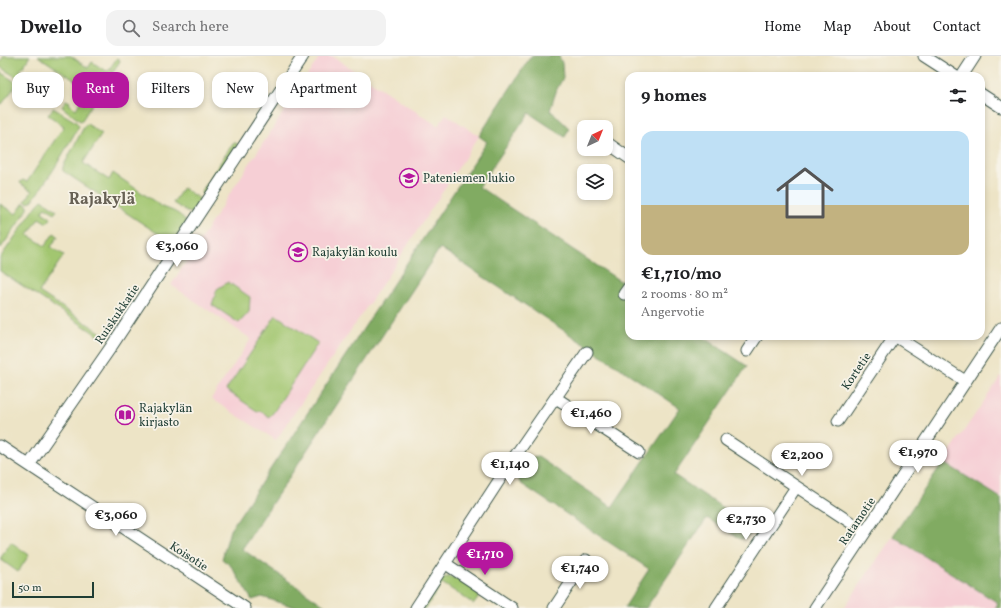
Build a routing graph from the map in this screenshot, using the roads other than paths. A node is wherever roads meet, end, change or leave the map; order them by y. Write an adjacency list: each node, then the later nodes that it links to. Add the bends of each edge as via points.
1 (303, 56): 22 (street, Ruiskukkatie)
2 (924, 56): 4 (street)
3 (975, 56): 5 (street)
4 (948, 72)
5 (965, 72)
6 (985, 97): 7 (street)
7 (1001, 107)
8 (613, 147): 9 (street)
9 (625, 155)
10 (1001, 328): 16 (street, Ratamotie)
11 (754, 340): 14 (street)
12 (892, 340): 18 (street, Kortetie)
13 (901, 340): 16 (street)
14 (747, 351)
15 (587, 352): 17 (street)
16 (965, 381): 24 (street, Ratamotie)
17 (556, 398): 21 (street); 26 (street, via 513,459)
18 (838, 421)
19 (726, 440): 23 (street)
20 (0, 446): 22 (street, Koisotie)
21 (639, 452)
22 (29, 465): 27 (street, Koisotie)
23 (796, 487): 24 (street); 31 (street)
24 (865, 532): 32 (street, Ratamotie)
25 (586, 560): 30 (street)
26 (446, 564): 28 (street); 29 (street)
27 (245, 608)
28 (416, 608)
29 (512, 608)
30 (554, 608)
31 (716, 608)
32 (815, 608)

